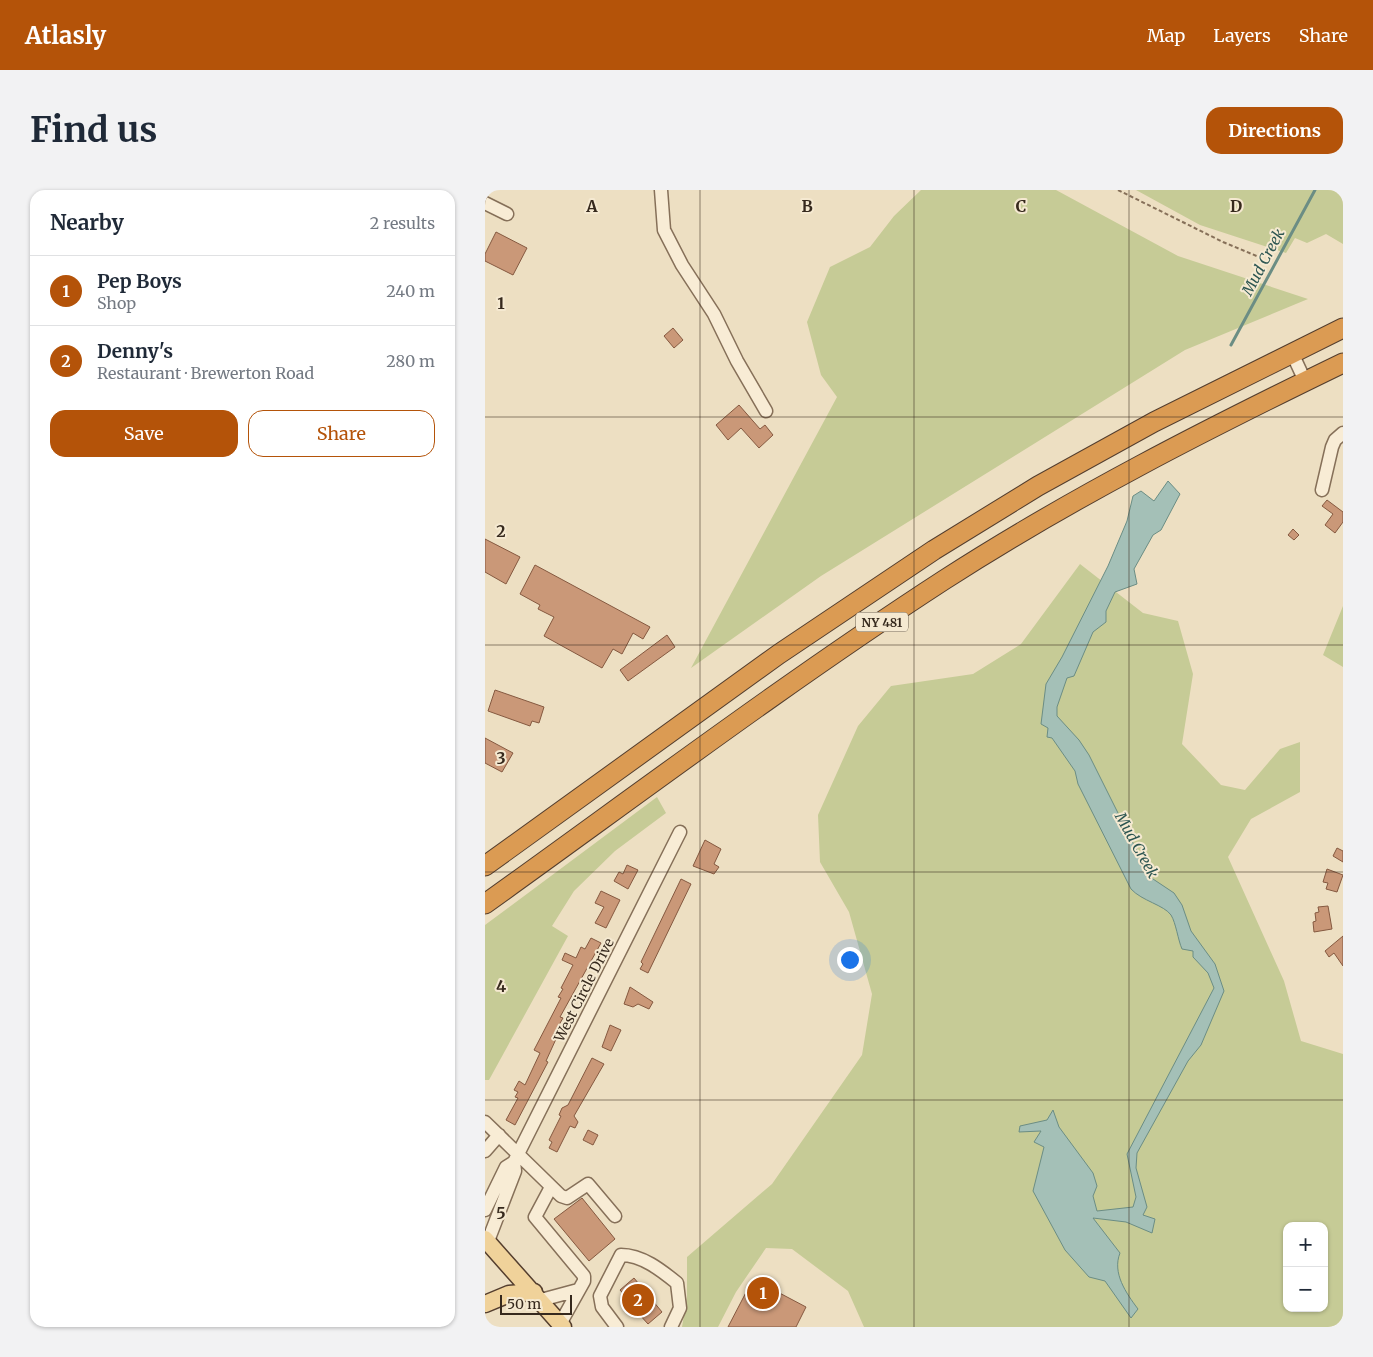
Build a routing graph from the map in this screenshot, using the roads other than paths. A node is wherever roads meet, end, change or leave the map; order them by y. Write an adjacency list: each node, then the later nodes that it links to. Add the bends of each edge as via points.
1 (661, 190): 8 (street, via 664,230)
2 (485, 202): 3 (street)
3 (507, 214)
4 (1343, 328): 5 (highway, NY 481)
5 (1293, 353): 7 (street); 12 (highway, NY 481, via 1155,422 1039,486 934,550 779,654)
6 (1343, 363): 7 (highway, NY 481)
7 (1305, 381): 13 (highway, NY 481, via 1111,481 945,579 788,686)
8 (766, 411)
9 (1343, 434): 10 (street, via 1332,447)
10 (1322, 490)
11 (680, 832): 17 (street, West Circle Drive)
12 (485, 866)
13 (485, 904)
14 (485, 1122): 15 (street)
15 (499, 1135): 16 (street); 17 (street)
16 (485, 1151)
17 (516, 1158): 18 (street); 19 (street, West Circle Drive, via 506,1167); 21 (street, West Circle Drive, via 515,1171)
18 (551, 1187): 20 (street, via 567,1198 588,1184); 22 (street, via 535,1217 584,1276)
19 (485, 1210)
20 (615, 1216)
21 (486, 1242): 23 (main road)
22 (578, 1290): 23 (street); 25 (street)
23 (537, 1296): 24 (main road, via 509,1294); 25 (main road)
24 (485, 1304)
25 (562, 1325)
26 (617, 1327): 27 (street, via 602,1307 600,1296 621,1255 632,1255 661,1270 677,1283 680,1308)
27 (671, 1327)

